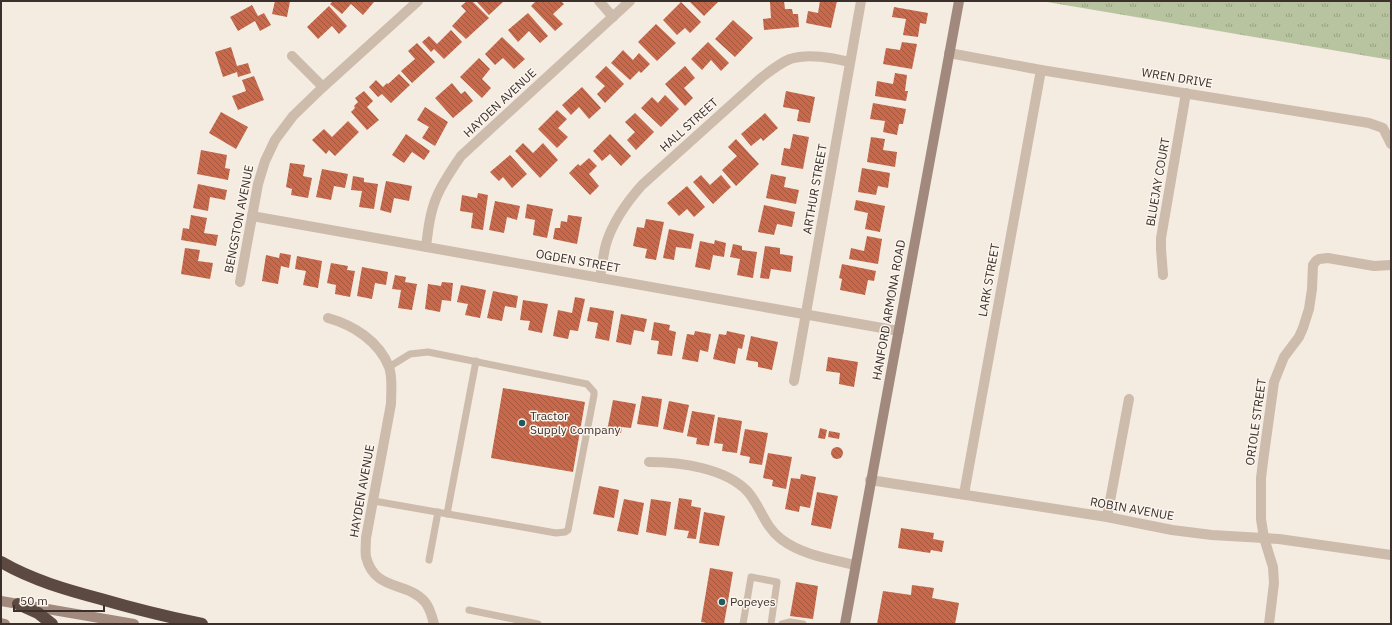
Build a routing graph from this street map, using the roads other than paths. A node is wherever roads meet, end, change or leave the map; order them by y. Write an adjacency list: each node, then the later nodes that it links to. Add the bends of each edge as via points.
1 (598, 1): 6 (street)
2 (630, 1): 6 (street, HAYDEN AVENUE)
3 (861, 1): 9 (street, ARTHUR STREET)
4 (958, 1): 7 (main road, HANFORD ARMONA ROAD)
5 (415, 2): 11 (street, BENGSTON AVENUE)
6 (613, 17): 15 (street, HAYDEN AVENUE, via 461,156 437,197 431,215)
7 (949, 53): 10 (street, WREN DRIVE); 22 (main road, HANFORD ARMONA ROAD)
8 (292, 56): 11 (street)
9 (850, 62): 18 (street, HALL STREET, via 832,58 791,59 761,78 642,185 627,202 616,219 606,245); 20 (street, ARTHUR STREET)
10 (1041, 70): 12 (street, WREN DRIVE); 29 (street, LARK STREET)
11 (323, 87): 14 (street, BENGSTON AVENUE, via 293,116 275,140 264,160)
12 (1186, 93): 13 (street, WREN DRIVE, via 1369,123 1382,128); 17 (street, BLUEJAY COURT, via 1161,238)
13 (1391, 144)
14 (252, 216): 15 (street, OGDEN STREET); 19 (street, BENGSTON AVENUE)
15 (426, 248): 18 (street, OGDEN STREET)
16 (1391, 265): 34 (street, ORIOLE STREET, via 1374,266 1328,258 1319,259 1313,266 1309,309 1303,328 1284,357 1274,382 1261,478 1260,508)
17 (1163, 275)
18 (600, 278): 20 (street, OGDEN STREET)
19 (240, 282)
20 (806, 314): 22 (street, OGDEN STREET); 25 (street, ARTHUR STREET)
21 (328, 318): 24 (street, HAYDEN AVENUE, via 346,324 369,338)
22 (899, 331): 28 (main road, HANFORD ARMONA ROAD)
23 (476, 361): 24 (lane, via 428,352 410,354); 32 (lane); 32 (lane, via 587,384 594,392 593,403 568,530 556,533)
24 (389, 367): 30 (street, HAYDEN AVENUE, via 391,404)
25 (794, 380)
26 (1129, 399): 33 (street)
27 (649, 462): 38 (street, via 670,462 728,477 748,493 770,529 781,540 814,555)
28 (870, 480): 29 (street, ROBIN AVENUE); 38 (main road, HANFORD ARMONA ROAD)
29 (964, 494): 33 (street, ROBIN AVENUE)
30 (374, 501): 31 (lane); 47 (street, HAYDEN AVENUE, via 366,544 366,556 372,570 383,582 412,592 424,601 431,612)
31 (438, 512): 32 (lane); 36 (lane)
32 (447, 514)
33 (1107, 517): 34 (street, ROBIN AVENUE, via 1178,531)
34 (1264, 538): 35 (street, ROBIN AVENUE); 54 (street, ORIOLE STREET, via 1274,583)
35 (1391, 553)
36 (429, 560)
37 (1, 562): 46 (highway, via 21,574 76,592)
38 (855, 565): 53 (main road, HANFORD ARMONA ROAD)
39 (1, 601): 40 (main road)
40 (18, 604): 44 (highway, via 38,613); 45 (main road)
41 (468, 610): 48 (lane)
42 (1, 623): 43 (main road)
43 (6, 624)
44 (52, 624)
45 (134, 624)
46 (202, 624)
47 (434, 624)
48 (538, 624)
49 (743, 624): 50 (lane, via 751,577 777,582)
50 (771, 624)
51 (782, 624): 52 (lane)
52 (803, 624)
53 (845, 624)
54 (1268, 624)

